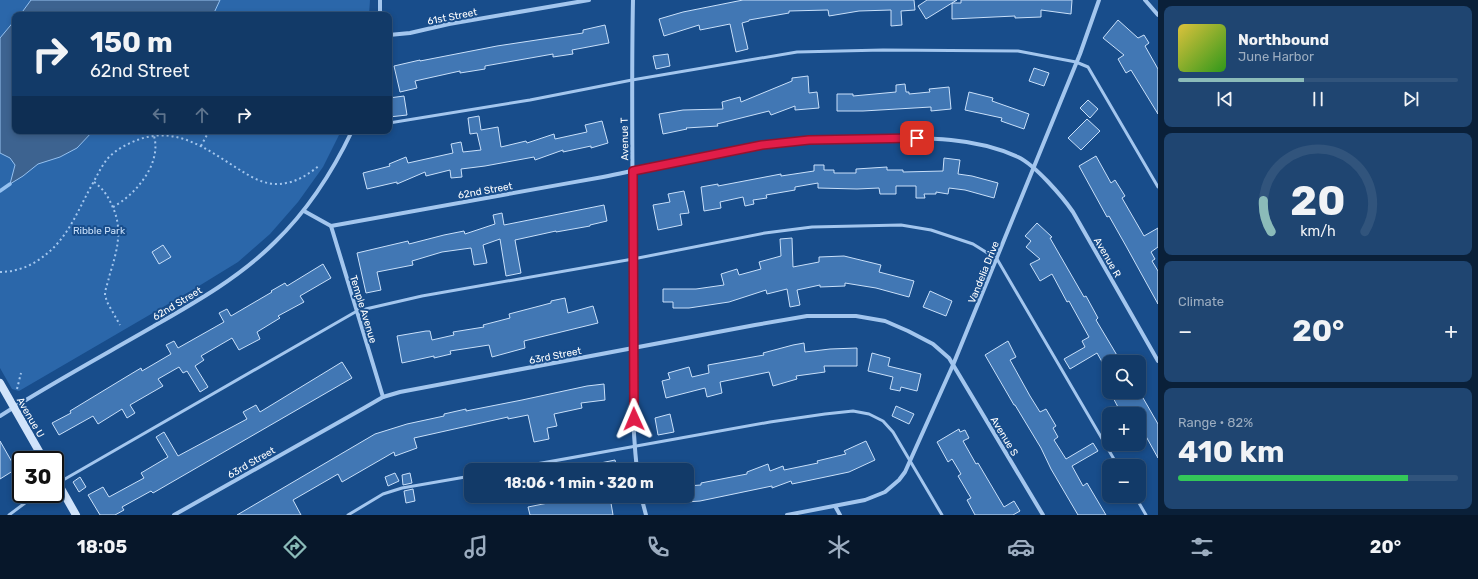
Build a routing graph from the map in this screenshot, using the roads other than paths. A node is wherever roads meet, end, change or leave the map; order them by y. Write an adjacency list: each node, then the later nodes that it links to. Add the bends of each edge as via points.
1 (380, 0): 6 (street)
2 (589, 0): 8 (street, 61st Street)
3 (633, 0): 10 (street, Avenue T)
4 (1099, 0): 9 (street, Vandelia Drive)
5 (1145, 0): 7 (street)
6 (380, 12)
7 (1158, 15)
8 (392, 35)
9 (1076, 62): 10 (lane, via 1018,51 797,52); 13 (street, Vandelia Drive); 15 (lane, via 1088,67)
10 (632, 80): 11 (lane); 14 (street, Avenue T)
11 (392, 123)
12 (350, 134): 16 (street, via 328,176)
13 (1033, 168): 14 (street, 62nd Street, via 1019,158 990,147 959,140 917,138 809,140 762,145); 19 (street, Vandelia Drive); 22 (street, Avenue R, via 1073,212)
14 (633, 171): 17 (street, 62nd Street); 18 (street, Avenue T)
15 (1158, 187)
16 (304, 211): 17 (street); 26 (street, 62nd Street, via 253,263 230,280)
17 (331, 226): 20 (street, Temple Avenue)
18 (633, 259): 19 (lane, via 812,227 901,225 931,230 973,244); 20 (lane, via 422,296); 21 (street, Avenue T)
19 (996, 259): 23 (street, Vandelia Drive); 30 (lane)
20 (357, 311): 25 (street, Temple Avenue); 34 (lane)
21 (633, 348): 23 (street, 63rd Street, via 807,316 856,316 884,321 914,334 933,344); 25 (street, 63rd Street); 28 (street, Avenue T)
22 (1158, 360)
23 (953, 365): 31 (street, Vandelia Drive); 49 (street, Avenue S)
24 (0, 383): 26 (street, Avenue U)
25 (383, 397): 43 (street, 63rd Street)
26 (14, 407): 27 (street, 62nd Street); 29 (street, Avenue U)
27 (0, 416)
28 (634, 446): 31 (lane, via 770,422 853,411 869,414 883,421); 32 (lane); 33 (street, Avenue T)
29 (39, 451)
30 (1114, 459)
31 (910, 460): 40 (street, Vandelia Drive, via 899,480 885,492 865,500); 48 (lane)
32 (541, 463)
33 (636, 463)
34 (64, 477)
35 (464, 477): 44 (lane, via 402,488 383,494)
36 (64, 495): 42 (street)
37 (25, 503): 41 (lane)
38 (643, 503): 45 (street)
39 (1140, 503): 50 (lane)
40 (835, 506): 46 (street, Vandelia Drive); 47 (street)
41 (9, 515)
42 (76, 515)
43 (174, 515)
44 (348, 515)
45 (646, 515)
46 (787, 515)
47 (840, 515)
48 (942, 515)
49 (1043, 515)
50 (1146, 515)

